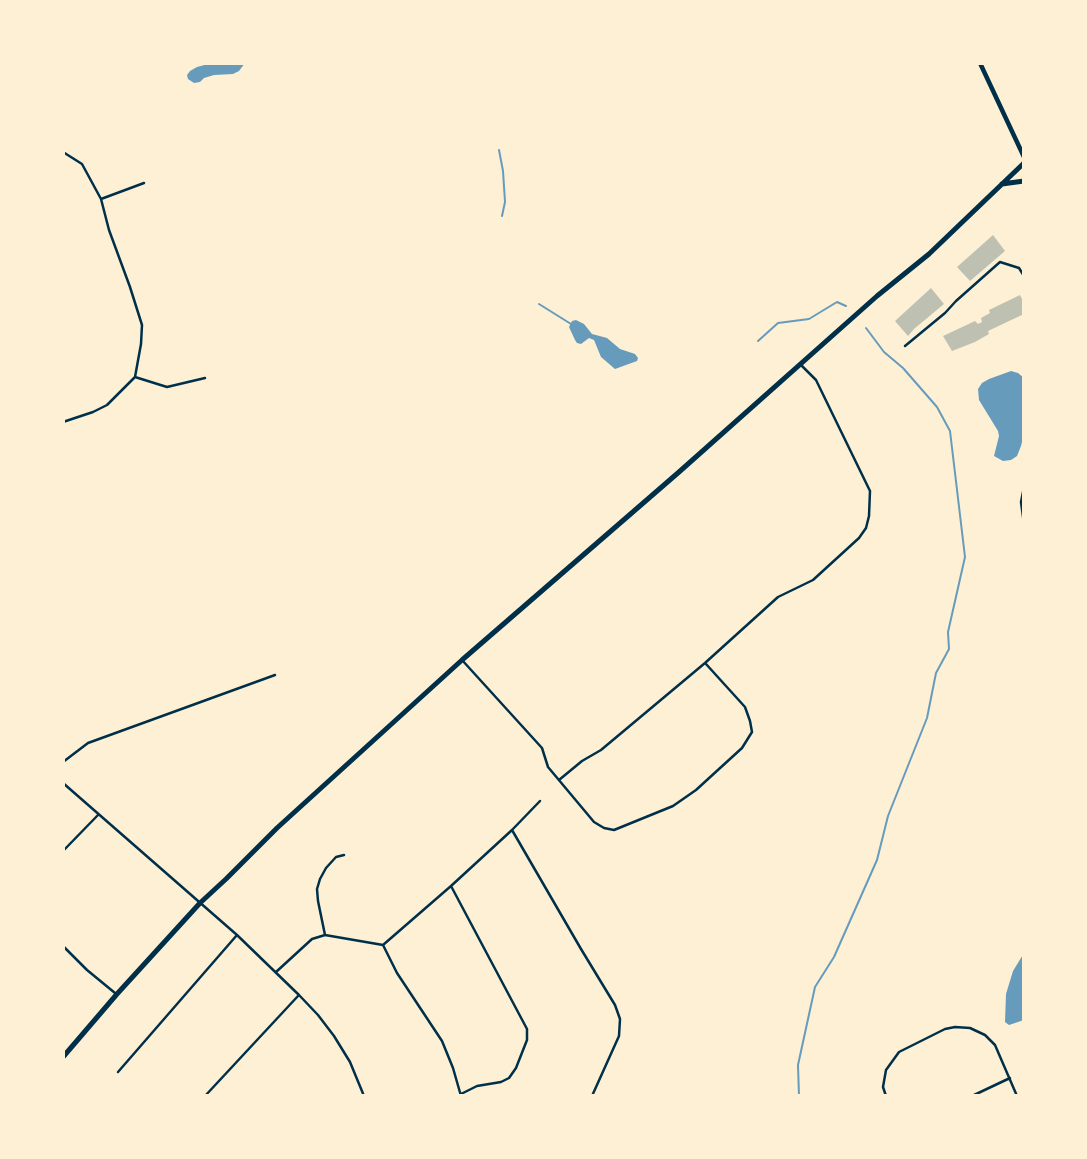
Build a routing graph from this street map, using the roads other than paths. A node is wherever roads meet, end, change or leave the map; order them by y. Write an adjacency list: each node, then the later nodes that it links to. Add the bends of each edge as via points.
1 (980, 63): 3 (main road)
2 (63, 152): 8 (street, via 82,164)
3 (1024, 157)
4 (1024, 163): 7 (main road)
5 (1024, 181): 7 (main road)
6 (144, 183): 8 (street)
7 (1002, 184): 11 (main road)
8 (101, 199): 12 (street, via 142,326)
9 (1024, 276): 10 (street, via 1019,268 1000,262)
10 (905, 346)
11 (800, 365): 17 (main road); 18 (street, via 816,380 870,491 866,528 813,580 778,597)
12 (135, 377): 13 (street, via 167,387); 14 (street, via 107,405)
13 (205, 378)
14 (63, 422)
15 (1024, 487): 16 (street)
16 (1024, 524)
17 (462, 660): 21 (street, via 542,748 548,768); 29 (main road)
18 (705, 663): 21 (street); 21 (street, via 745,708 752,732 742,748 696,790 673,806 614,830 594,821)
19 (275, 675): 20 (street, via 88,743)
20 (63, 762)
21 (558, 780)
22 (63, 783): 24 (street)
23 (540, 801): 25 (street)
24 (98, 815): 26 (street); 29 (street)
25 (512, 830): 28 (street); 43 (street, via 620,1018 619,1036)
26 (63, 851)
27 (344, 855): 31 (street, via 326,868 317,889)
28 (451, 886): 33 (street); 40 (street, via 527,1029 527,1040 509,1078)
29 (200, 903): 30 (street); 35 (main road)
30 (237, 935): 34 (street); 38 (street)
31 (325, 935): 33 (street); 34 (street, via 312,939)
32 (63, 946): 35 (street)
33 (383, 946): 40 (street, via 442,1041)
34 (276, 972): 36 (street)
35 (117, 994): 37 (main road)
36 (299, 995): 41 (street); 42 (street, via 334,1036)
37 (63, 1057)
38 (118, 1072)
39 (1010, 1078): 44 (street, via 995,1045 985,1035 955,1027 899,1052 886,1070); 45 (street); 46 (street)
40 (461, 1095)
41 (205, 1096)
42 (364, 1096)
43 (592, 1096)
44 (886, 1096)
45 (972, 1096)
46 (1017, 1096)

